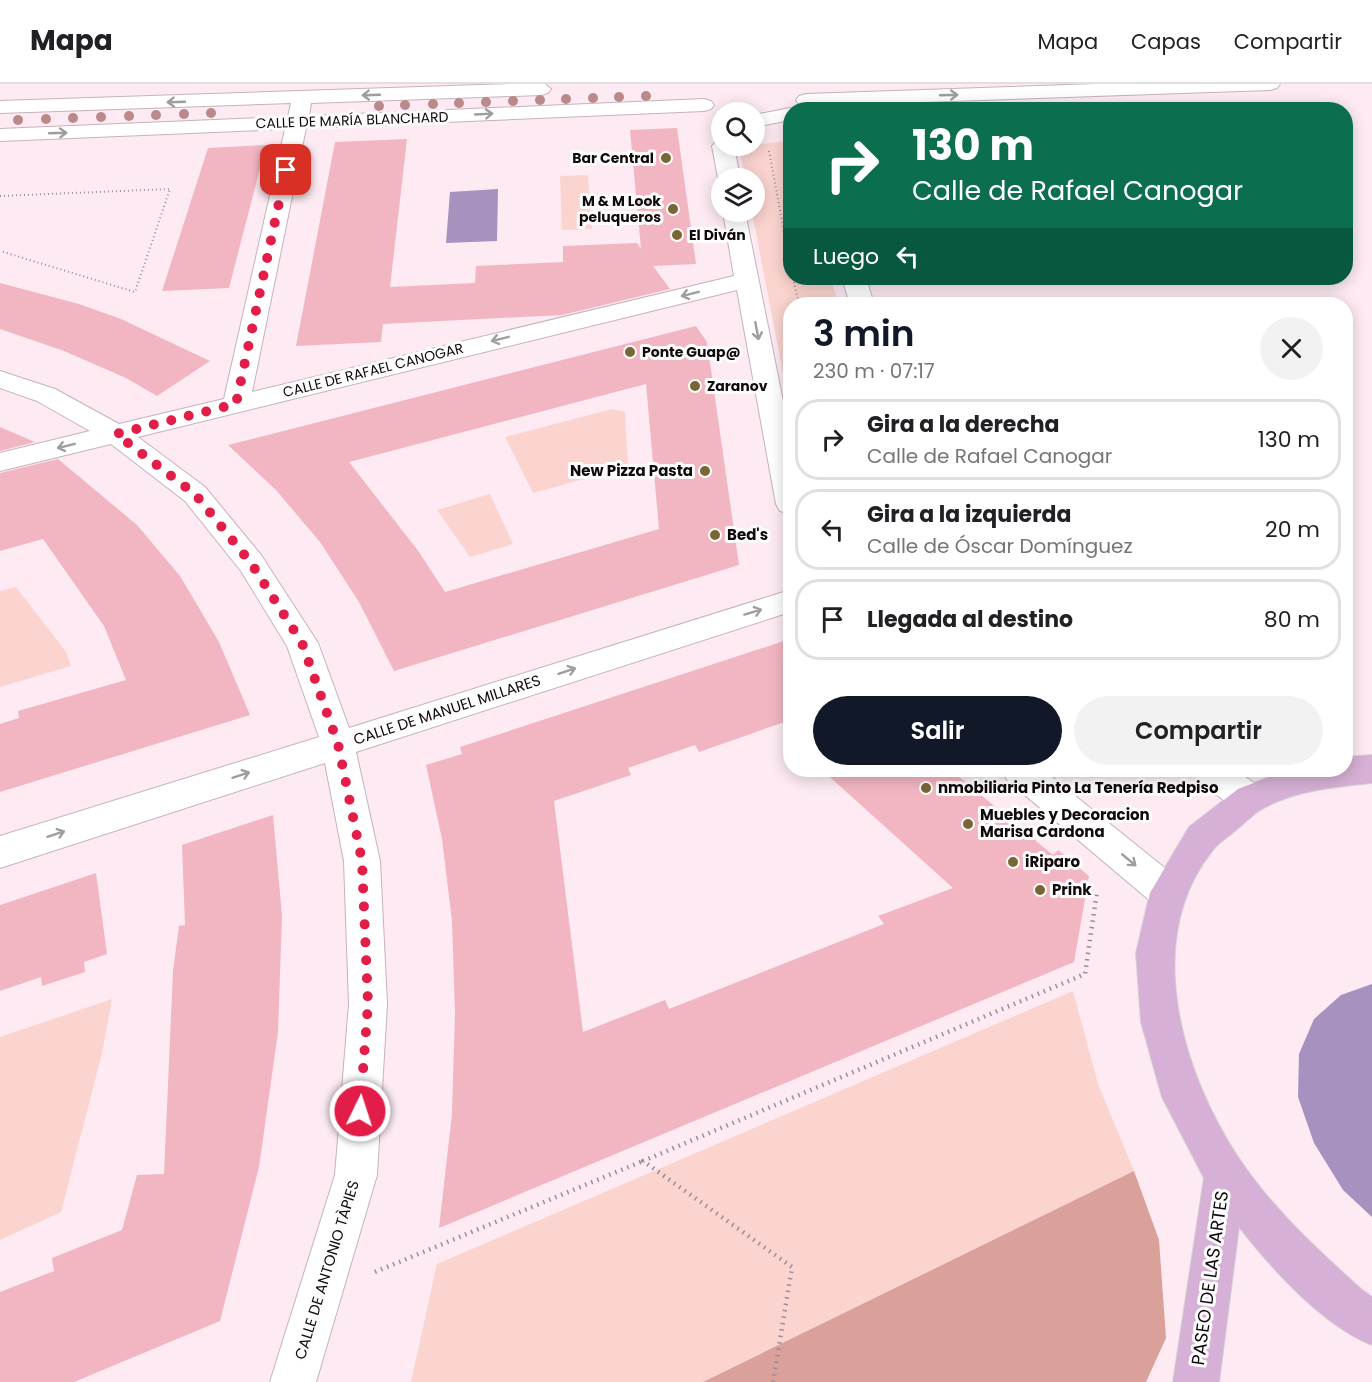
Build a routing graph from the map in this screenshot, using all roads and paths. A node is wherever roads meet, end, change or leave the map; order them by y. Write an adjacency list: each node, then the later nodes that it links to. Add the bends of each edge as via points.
1 (1270, 84): 5 (street, one-way to 1)
2 (555, 89): 3 (street, CALLE DE MARÍA BLANCHARD, one-way to 3)
3 (304, 91): 6 (street, CALLE DE MARÍA BLANCHARD, one-way to 6); 10 (street)
4 (703, 94): 7 (street); 10 (street, CALLE DE MARÍA BLANCHARD, one-way to 4)
5 (802, 102)
6 (0, 107)
7 (711, 110)
8 (783, 115): 9 (street)
9 (765, 119)
10 (296, 123): 11 (street, CALLE DE MARÍA BLANCHARD, one-way to 10); 19 (street)
11 (0, 135)
12 (767, 144): 15 (path)
13 (0, 196): 16 (path, via 170,189 135,292)
14 (737, 222): 17 (street)
15 (783, 227)
16 (0, 250)
17 (747, 280): 19 (street, CALLE DE RAFAEL CANOGAR, one-way to 19); 22 (street, one-way to 22)
18 (0, 379): 20 (street, CALLE DE ANTONIO TÀPIES, via 45,395)
19 (236, 404): 20 (street, CALLE DE RAFAEL CANOGAR)
20 (116, 434): 21 (street, CALLE DE RAFAEL CANOGAR, one-way to 21); 24 (street, CALLE DE ANTONIO TÀPIES, via 195,494 251,563 302,643)
21 (0, 462)
22 (783, 468)
23 (783, 603): 24 (street, CALLE DE MANUEL MILLARES, one-way to 23)
24 (338, 744): 31 (street, CALLE DE MANUEL MILLARES, one-way to 24); 36 (street, CALLE DE ANTONIO TÀPIES, via 362,861 368,1004 356,1175)
25 (1372, 769): 26 (main road)
26 (1353, 771)
27 (1027, 777): 33 (street, one-way to 33)
28 (1220, 777): 30 (street)
29 (1307, 777): 30 (main road)
30 (1250, 799): 33 (main road, via 1202,838)
31 (0, 852)
32 (1098, 889): 34 (path, via 1085,974)
33 (1168, 893): 35 (main road, via 1155,953 1160,1022 1182,1097)
34 (643, 1161): 36 (path); 39 (path, via 792,1267)
35 (1225, 1175): 37 (main road, via 1279,1243 1345,1305); 40 (main road, PASEO DE LAS ARTES)
36 (321, 1295): 38 (street, CALLE DE ANTONIO TÀPIES)
37 (1372, 1323)
38 (293, 1382)
39 (773, 1382)
40 (1196, 1382)

